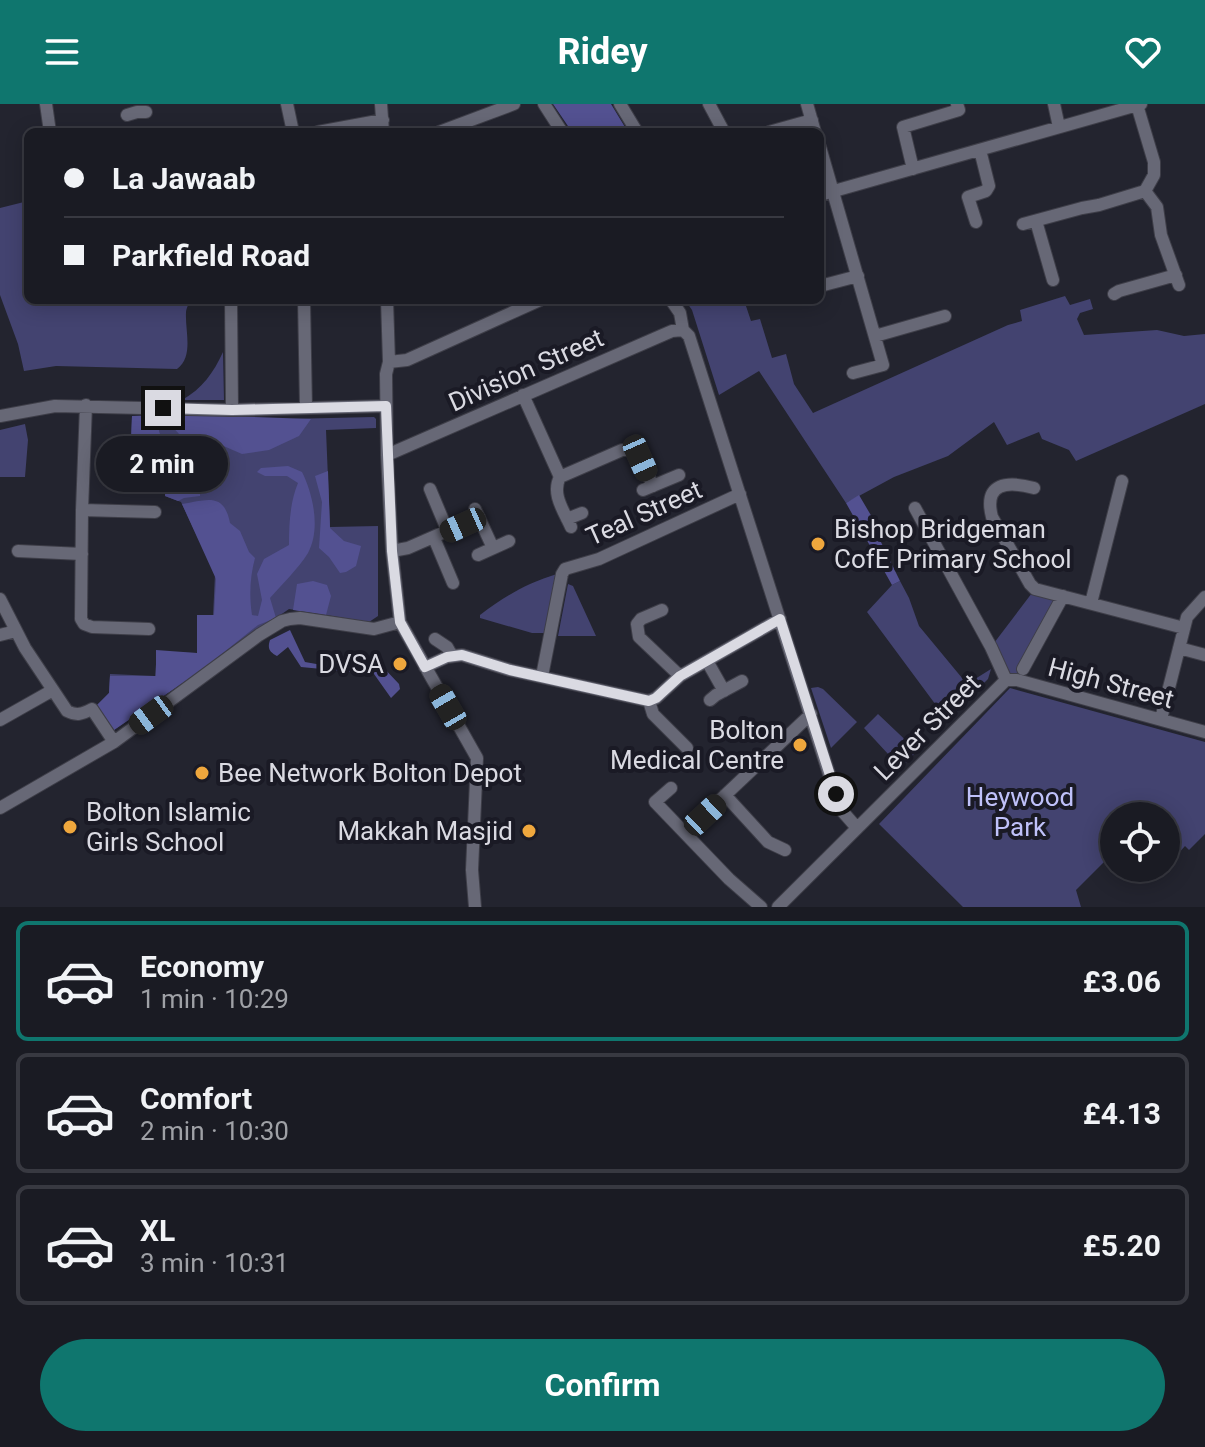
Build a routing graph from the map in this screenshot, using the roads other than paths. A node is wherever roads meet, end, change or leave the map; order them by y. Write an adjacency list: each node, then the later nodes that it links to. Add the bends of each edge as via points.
1 (46, 104): 15 (street)
2 (287, 104): 16 (street)
3 (381, 104): 12 (street)
4 (514, 104): 18 (street)
5 (544, 104): 19 (street)
6 (620, 104): 20 (street)
7 (709, 104): 21 (street)
8 (807, 104): 13 (street)
9 (1054, 104): 14 (street)
10 (1139, 104): 14 (street); 25 (street, via 1154,162)
11 (958, 107): 24 (street, via 905,125)
12 (383, 126): 17 (street)
13 (814, 126)
14 (1059, 127): 22 (street)
15 (49, 128)
16 (292, 128)
17 (361, 128)
18 (450, 128)
19 (559, 128)
20 (635, 128)
21 (722, 128)
22 (980, 150): 24 (street); 28 (street, via 989,186 968,197)
23 (824, 160): 26 (street)
24 (913, 169): 26 (street)
25 (1145, 191): 30 (street, via 1030,223 1054,265); 32 (street, via 1157,207 1178,280 1128,284)
26 (834, 192): 27 (street); 29 (street)
27 (824, 194)
28 (976, 222)
29 (858, 276): 31 (street); 40 (street)
30 (1053, 280)
31 (824, 285)
32 (1114, 294)
33 (231, 304): 47 (street)
34 (304, 304): 46 (street)
35 (387, 304): 41 (street)
36 (531, 304): 41 (street, via 407,360)
37 (674, 304): 39 (street)
38 (945, 316): 40 (street)
39 (683, 330): 43 (street, Division Street); 55 (street)
40 (875, 336): 42 (street, via 883,365)
41 (389, 362): 45 (street)
42 (853, 373)
43 (523, 395): 49 (street, Division Street); 51 (street)
44 (86, 405): 47 (street); 48 (street); 57 (street)
45 (386, 406): 46 (street); 49 (street)
46 (306, 408): 47 (street)
47 (232, 410)
48 (0, 416)
49 (387, 455): 65 (street)
50 (679, 475): 51 (street, via 648,488 640,458 622,450)
51 (560, 477): 59 (street, via 556,493 569,523)
52 (1122, 481): 72 (street)
53 (1034, 488): 69 (street, via 1000,486 990,500 992,517 1030,584)
54 (430, 489): 60 (street)
55 (740, 494): 74 (street); 87 (street, Teal Street, via 599,559 565,569)
56 (915, 508): 89 (street)
57 (82, 510): 58 (street); 66 (street)
58 (155, 512)
59 (582, 513)
60 (448, 532): 61 (street); 63 (street, via 477,513)
61 (434, 538): 65 (street); 68 (street, via 451,578)
62 (509, 541): 63 (street)
63 (493, 548): 67 (street)
64 (18, 551): 66 (street)
65 (392, 551): 75 (street)
66 (82, 554): 77 (street, via 84,624)
67 (478, 555)
68 (436, 580)
69 (1063, 596): 72 (street); 86 (street, via 1025,652)
70 (1205, 597): 76 (street)
71 (0, 599): 78 (street)
72 (1091, 603): 76 (street)
73 (662, 610): 88 (street, via 641,619 639,637)
74 (780, 619): 84 (street); 95 (street)
75 (400, 622): 85 (street); 99 (street, via 374,629 300,618 282,621)
76 (1184, 628): 81 (street)
77 (149, 629)
78 (16, 631): 79 (street); 91 (street)
79 (0, 635)
80 (435, 639): 83 (street)
81 (1179, 648): 82 (street); 96 (street)
82 (1205, 655)
83 (452, 656): 85 (street); 87 (street)
84 (707, 661): 88 (street); 92 (street)
85 (425, 667): 107 (street, via 477,758)
86 (1023, 669)
87 (542, 676): 94 (street)
88 (680, 676): 94 (street)
89 (1006, 680): 96 (street, High Street); 104 (street, Lever Street)
90 (742, 681): 92 (street)
91 (53, 690): 97 (street); 99 (street, via 73,714 92,709)
92 (724, 691): 93 (street)
93 (710, 700)
94 (649, 701): 100 (street, via 653,714)
95 (811, 714): 102 (street); 104 (street, via 838,802)
96 (1161, 719): 98 (street, High Street)
97 (0, 720)
98 (1205, 732)
99 (114, 742): 103 (street)
100 (687, 748)
101 (671, 788): 105 (street, via 655,802)
102 (725, 795): 105 (street); 106 (street, via 751,833)
103 (0, 808)
104 (857, 828): 109 (street, Lever Street)
105 (685, 833): 108 (street)
106 (785, 850)
107 (475, 907)
108 (761, 907)
109 (778, 907)

